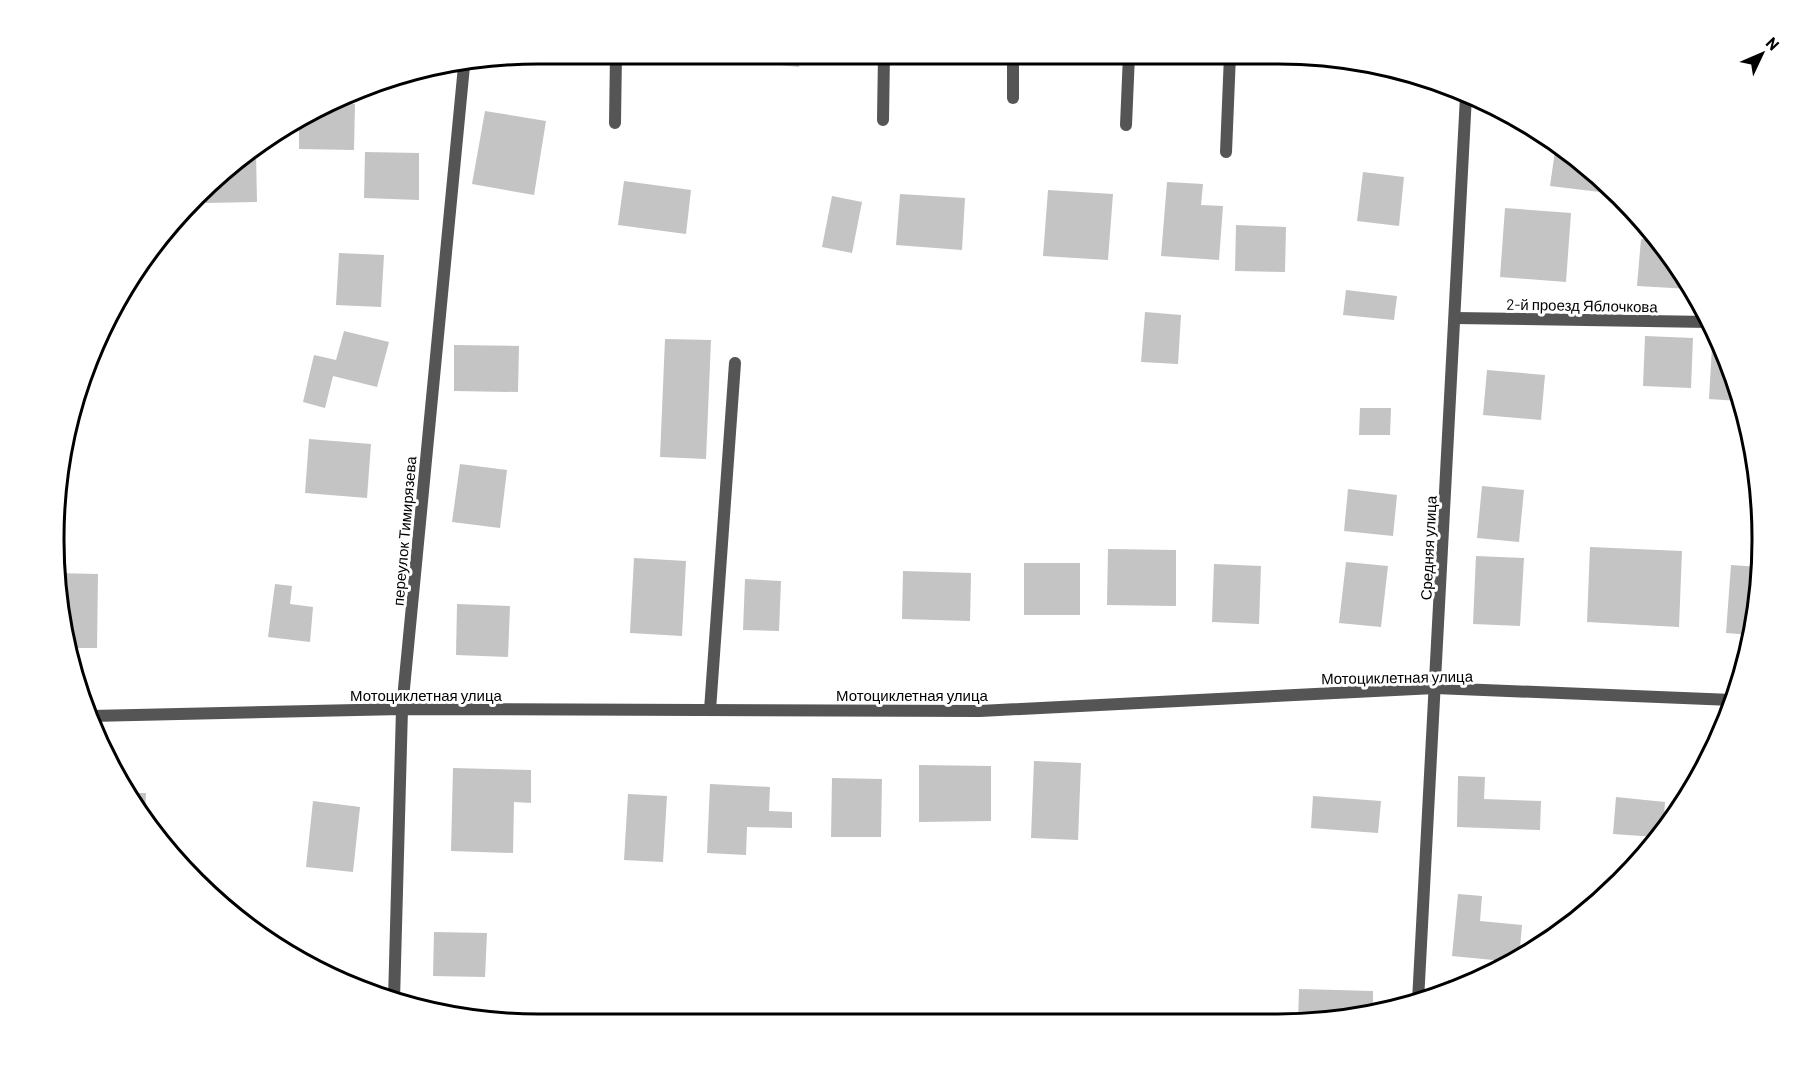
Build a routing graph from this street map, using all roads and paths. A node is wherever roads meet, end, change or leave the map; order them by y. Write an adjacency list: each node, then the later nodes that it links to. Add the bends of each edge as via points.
1 (616, 64): 10 (street)
2 (884, 64): 9 (street)
3 (1013, 64): 7 (street)
4 (1129, 64): 11 (street)
5 (1230, 64): 12 (street)
6 (464, 71): 18 (street, переулок Тимирязева)
7 (1013, 98)
8 (1466, 104): 13 (street, Средняя улица)
9 (883, 120)
10 (615, 123)
11 (1126, 125)
12 (1226, 152)
13 (1455, 318): 14 (street, 2-й проезд Яблочкова); 16 (street, Средняя улица)
14 (1699, 322)
15 (735, 363): 19 (street)
16 (1435, 688): 17 (street, Мотоциклетная улица); 19 (street, Мотоциклетная улица, via 980,711); 22 (street, Средняя улица)
17 (1723, 700)
18 (402, 709): 19 (street, Мотоциклетная улица); 20 (street, Мотоциклетная улица); 21 (street, переулок Тимирязева)
19 (710, 710)
20 (99, 716)
21 (394, 990)
22 (1419, 991)

